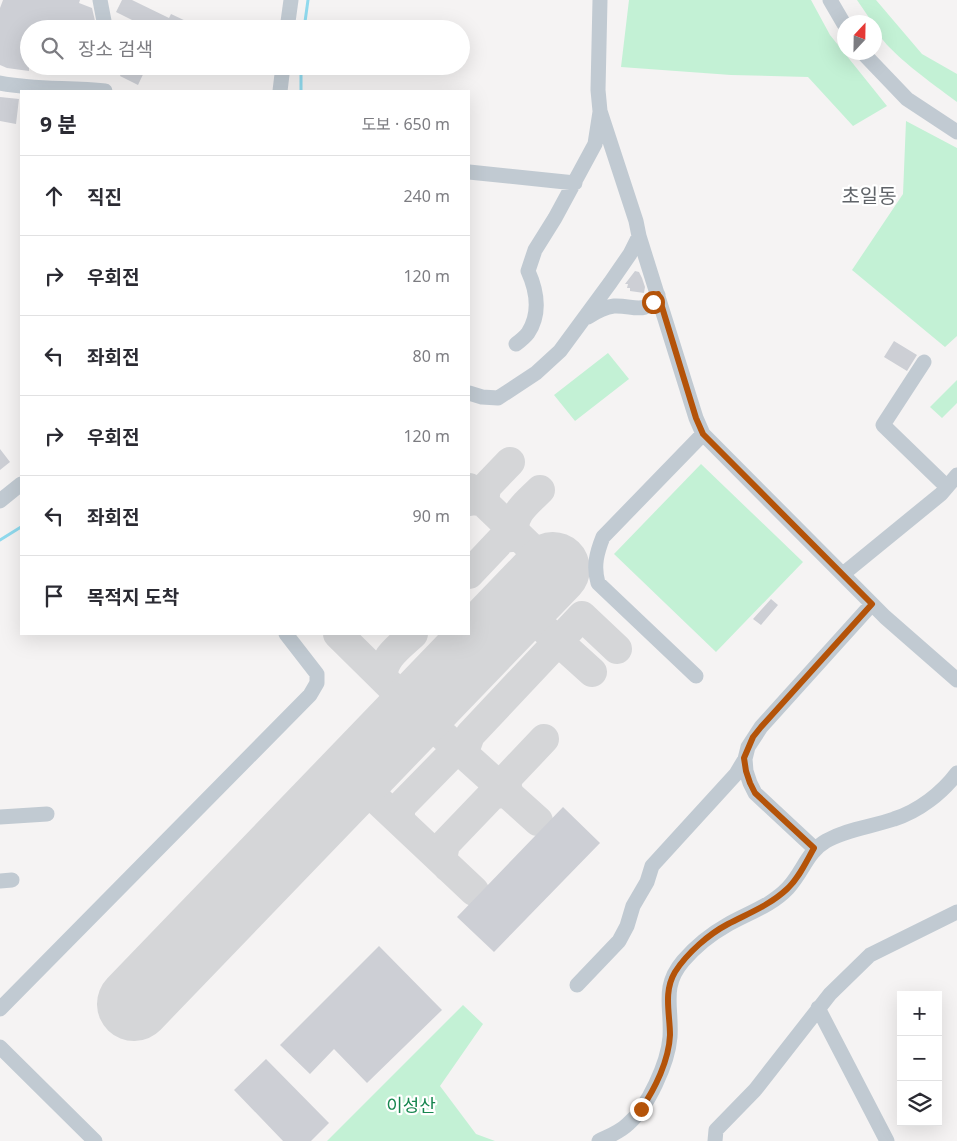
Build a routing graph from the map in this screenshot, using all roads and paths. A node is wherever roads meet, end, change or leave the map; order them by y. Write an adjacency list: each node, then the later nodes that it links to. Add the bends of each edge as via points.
1 (100, 0): 6 (street)
2 (291, 0): 7 (street)
3 (600, 0): 13 (street)
4 (830, 0): 5 (street)
5 (839, 15)
6 (104, 20)
7 (288, 20)
8 (870, 60): 14 (street, via 907,100)
9 (282, 75): 12 (street)
10 (0, 83): 11 (street, via 28,88)
11 (95, 90)
12 (280, 90)
13 (600, 111): 16 (street, via 595,144); 17 (street)
14 (957, 132)
15 (470, 172): 16 (street)
16 (574, 183): 20 (street, via 535,250 528,271 535,287 537,310 528,333)
17 (638, 228): 18 (street); 19 (street, via 630,254)
18 (658, 294): 19 (street, via 650,305 643,308 603,308); 23 (street)
19 (584, 319): 22 (street, via 560,351 511,391 498,398)
20 (516, 344)
21 (924, 362): 26 (street, via 883,425)
22 (470, 393)
23 (703, 434): 28 (street); 31 (street, via 602,536 595,572 598,583)
24 (957, 475): 26 (street)
25 (20, 485): 27 (street)
26 (947, 487): 28 (street)
27 (0, 501)
28 (842, 574): 29 (street)
29 (872, 604): 32 (street); 33 (street, via 761,727)
30 (287, 635): 41 (street, via 317,674 317,683 310,695)
31 (696, 676)
32 (957, 680)
33 (744, 758): 37 (street, via 755,793); 39 (street, via 731,780 652,866 619,941)
34 (957, 773): 37 (street, via 947,787 926,803 895,819 843,832)
35 (47, 814): 36 (street)
36 (0, 818)
37 (814, 848): 44 (street, via 787,889 759,910 727,925 705,941 675,972 668,992 670,1037 652,1091 630,1123)
38 (957, 912): 40 (street, via 870,955)
39 (577, 985)
40 (818, 1008): 45 (street, via 755,1090 716,1130); 46 (street)
41 (0, 1009)
42 (0, 1047): 43 (street)
43 (95, 1141)
44 (599, 1141)
45 (716, 1141)
46 (887, 1141)

